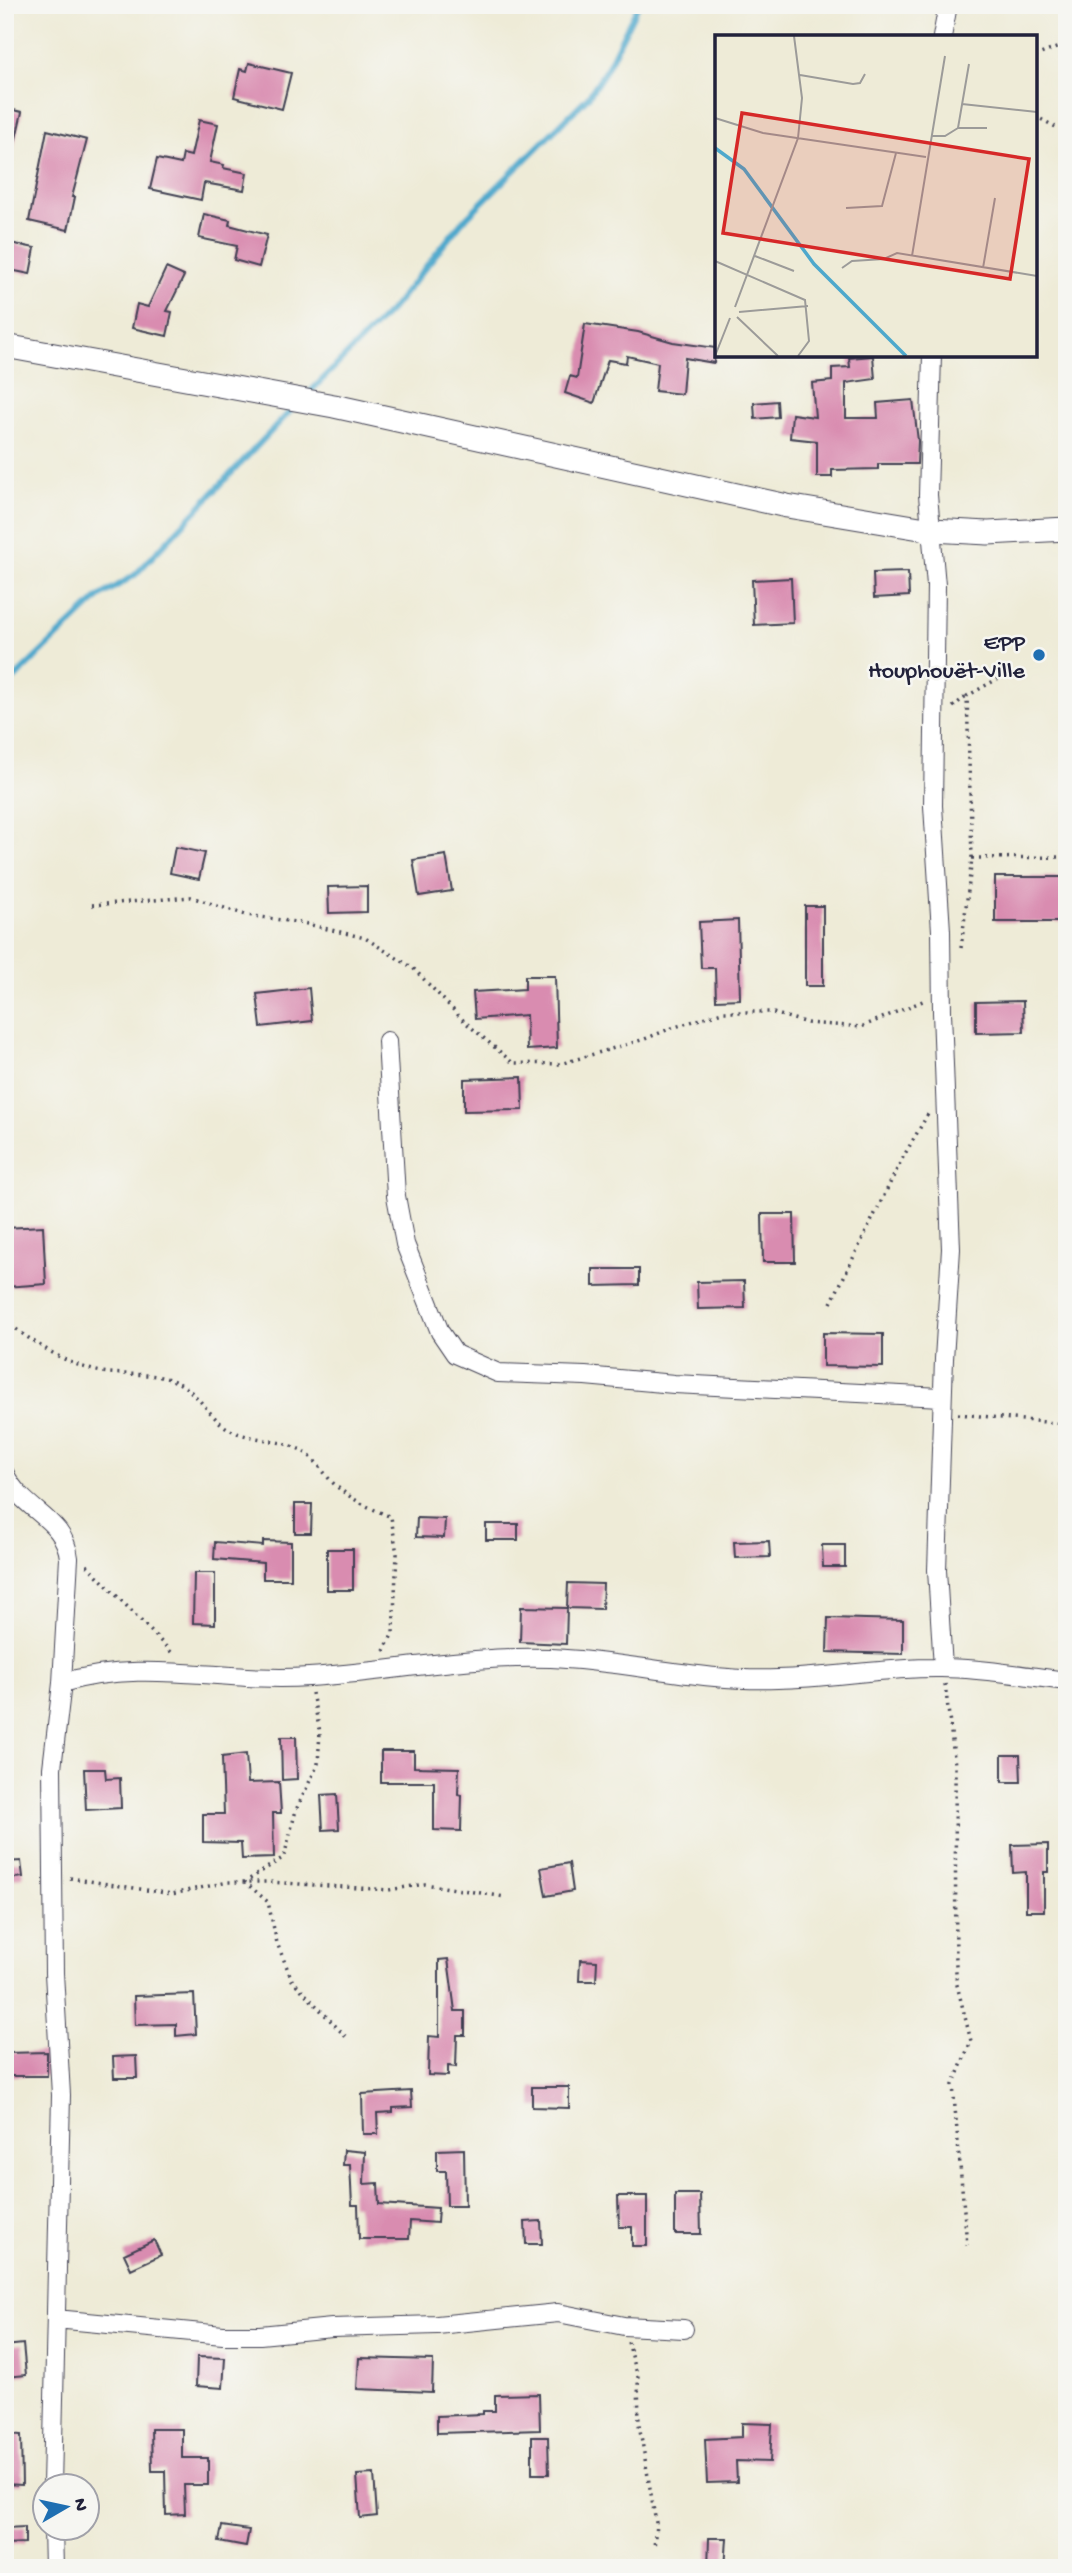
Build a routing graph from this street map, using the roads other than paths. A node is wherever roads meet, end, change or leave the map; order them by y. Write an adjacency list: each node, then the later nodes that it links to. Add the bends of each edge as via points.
1 (948, 5): 2 (street)
2 (942, 35)
3 (5, 346): 6 (street, via 334,406 787,506)
4 (932, 357): 6 (street, via 928,495)
5 (1067, 529): 6 (street)
6 (932, 530): 8 (street, via 936,584 933,806 951,1249)
7 (387, 1041): 8 (street, via 401,1228 440,1332 455,1354 511,1374)
8 (942, 1405): 10 (street, via 937,1570)
9 (5, 1474): 12 (street, via 23,1501 60,1531 68,1546)
10 (943, 1668): 11 (street); 12 (street, via 776,1679 517,1658 310,1677 106,1672)
11 (1067, 1681)
12 (62, 1683): 13 (street, via 52,1769 54,1973 61,2095)
13 (56, 2319): 14 (street, via 260,2335 558,2313 624,2326); 15 (street)
14 (684, 2329)
15 (52, 2472)
16 (53, 2542): 17 (street)
17 (54, 2568)

